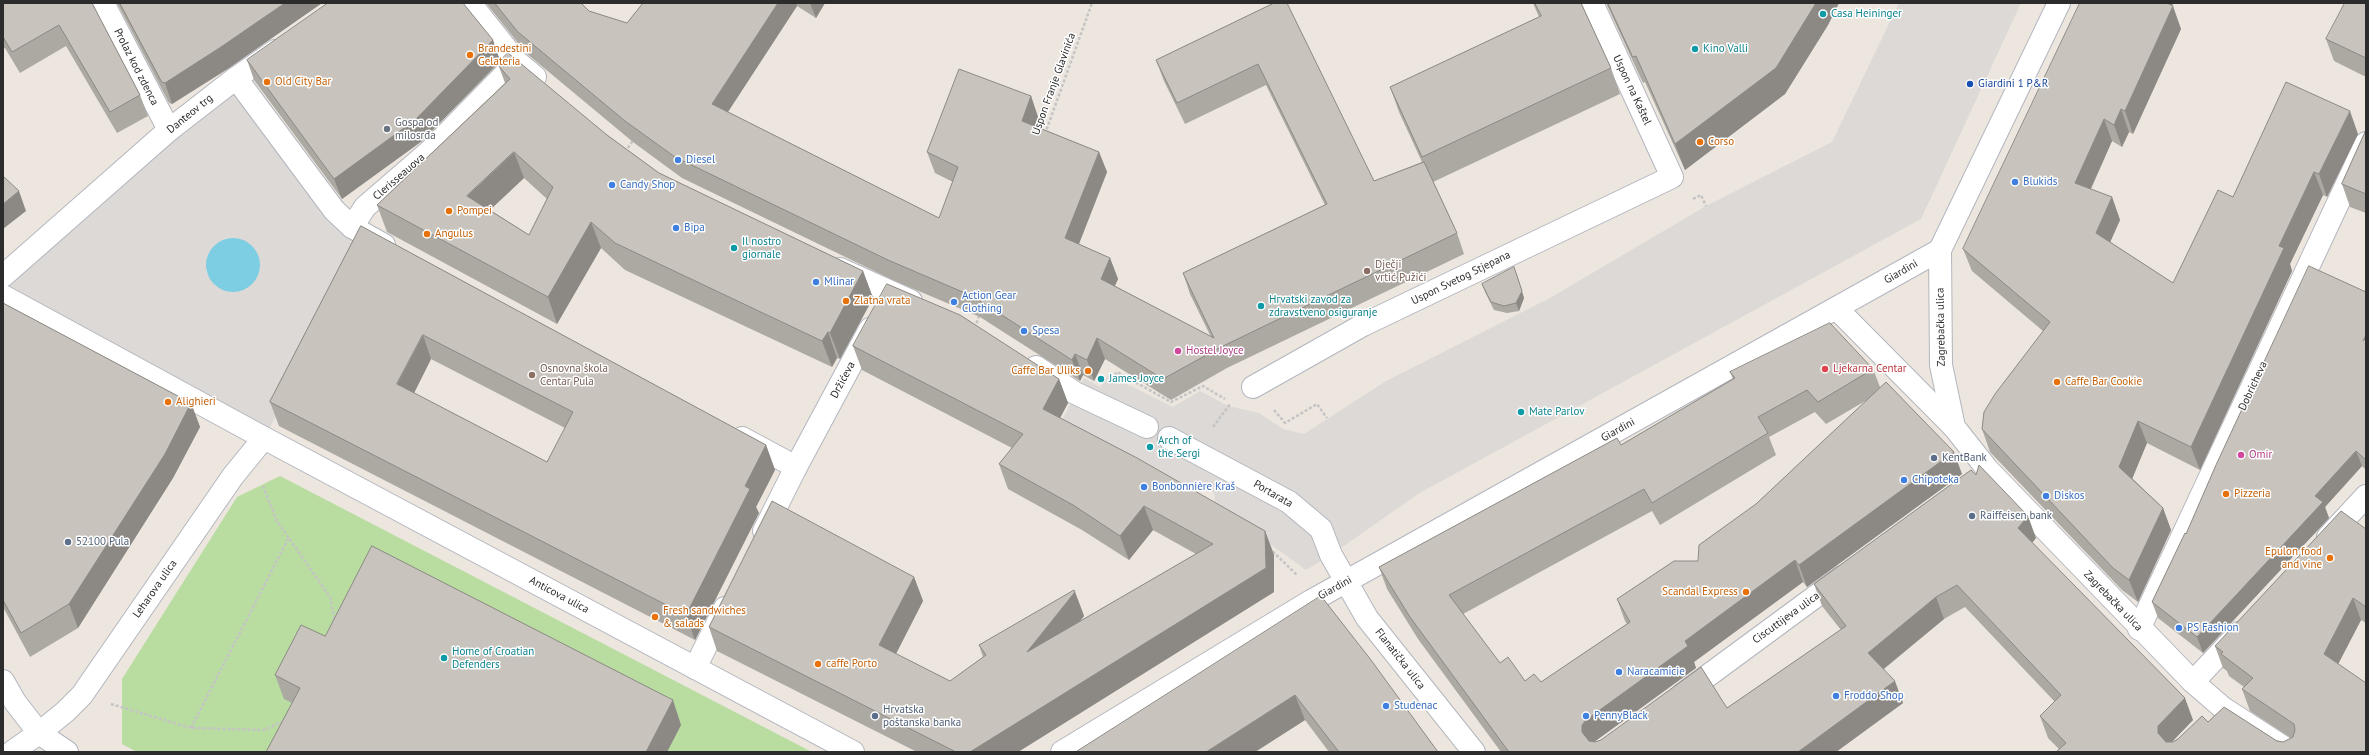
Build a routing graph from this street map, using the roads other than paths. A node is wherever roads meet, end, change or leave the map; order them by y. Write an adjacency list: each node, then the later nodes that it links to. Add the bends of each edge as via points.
1 (103, 3): 9 (street, Prolaz kod zdenca)
2 (470, 3): 6 (street)
3 (1592, 3): 11 (street, Uspon na Kaštel)
4 (2059, 3): 13 (street)
5 (294, 38): 7 (street, Danteov trg)
6 (517, 62): 8 (street); 12 (street, Clerisseauova, via 431,150 365,207)
7 (236, 78): 9 (street, Danteov trg); 12 (street, via 334,210)
8 (553, 92)
9 (169, 130): 16 (street, Danteov trg)
10 (2366, 143): 36 (street, Dobricheva)
11 (1672, 177): 22 (street, Uspon Svetog Stjepana, via 1363,325)
12 (352, 227): 14 (street)
13 (1940, 250): 19 (street, Giardini); 24 (street, Zagrebačka ulica, via 1941,366)
14 (400, 253)
15 (819, 259): 18 (street)
16 (3, 276)
17 (3, 296): 26 (street)
18 (883, 304): 20 (street); 28 (street, Držićeva)
19 (1836, 309): 24 (street, Zagrebačka ulica); 33 (street, Giardini)
20 (932, 310)
21 (1022, 358): 23 (street, via 1076,393)
22 (1253, 387)
23 (1146, 427)
24 (1954, 428): 36 (street, Zagrebačka ulica, via 1980,476)
25 (727, 430): 28 (street)
26 (264, 438): 37 (street, Anticova ulica); 41 (street, Leharova ulica, via 233,476 82,695)
27 (1169, 438): 33 (street, Portarata, via 1289,502 1321,529 1331,555)
28 (796, 467): 30 (street, Držićeva)
29 (2363, 505): 31 (street)
30 (754, 550)
31 (2313, 553)
32 (1858, 566): 40 (street, Ciscuttijeva ulica)
33 (1346, 582): 45 (street, Giardini); 46 (street, Flanatička ulica, via 1367,618)
34 (733, 592): 37 (street)
35 (2254, 618): 39 (street)
36 (2139, 629): 39 (street, Zagrebačka ulica)
37 (695, 668): 44 (street, Anticova ulica)
38 (3, 681): 41 (street, via 15,702)
39 (2193, 682): 47 (street, Zagrebačka ulica, via 2215,716)
40 (1666, 705)
41 (39, 733): 42 (street, Leharova ulica); 43 (street)
42 (12, 752)
43 (67, 752)
44 (854, 752)
45 (1062, 752)
46 (1474, 752)
47 (2291, 752)

